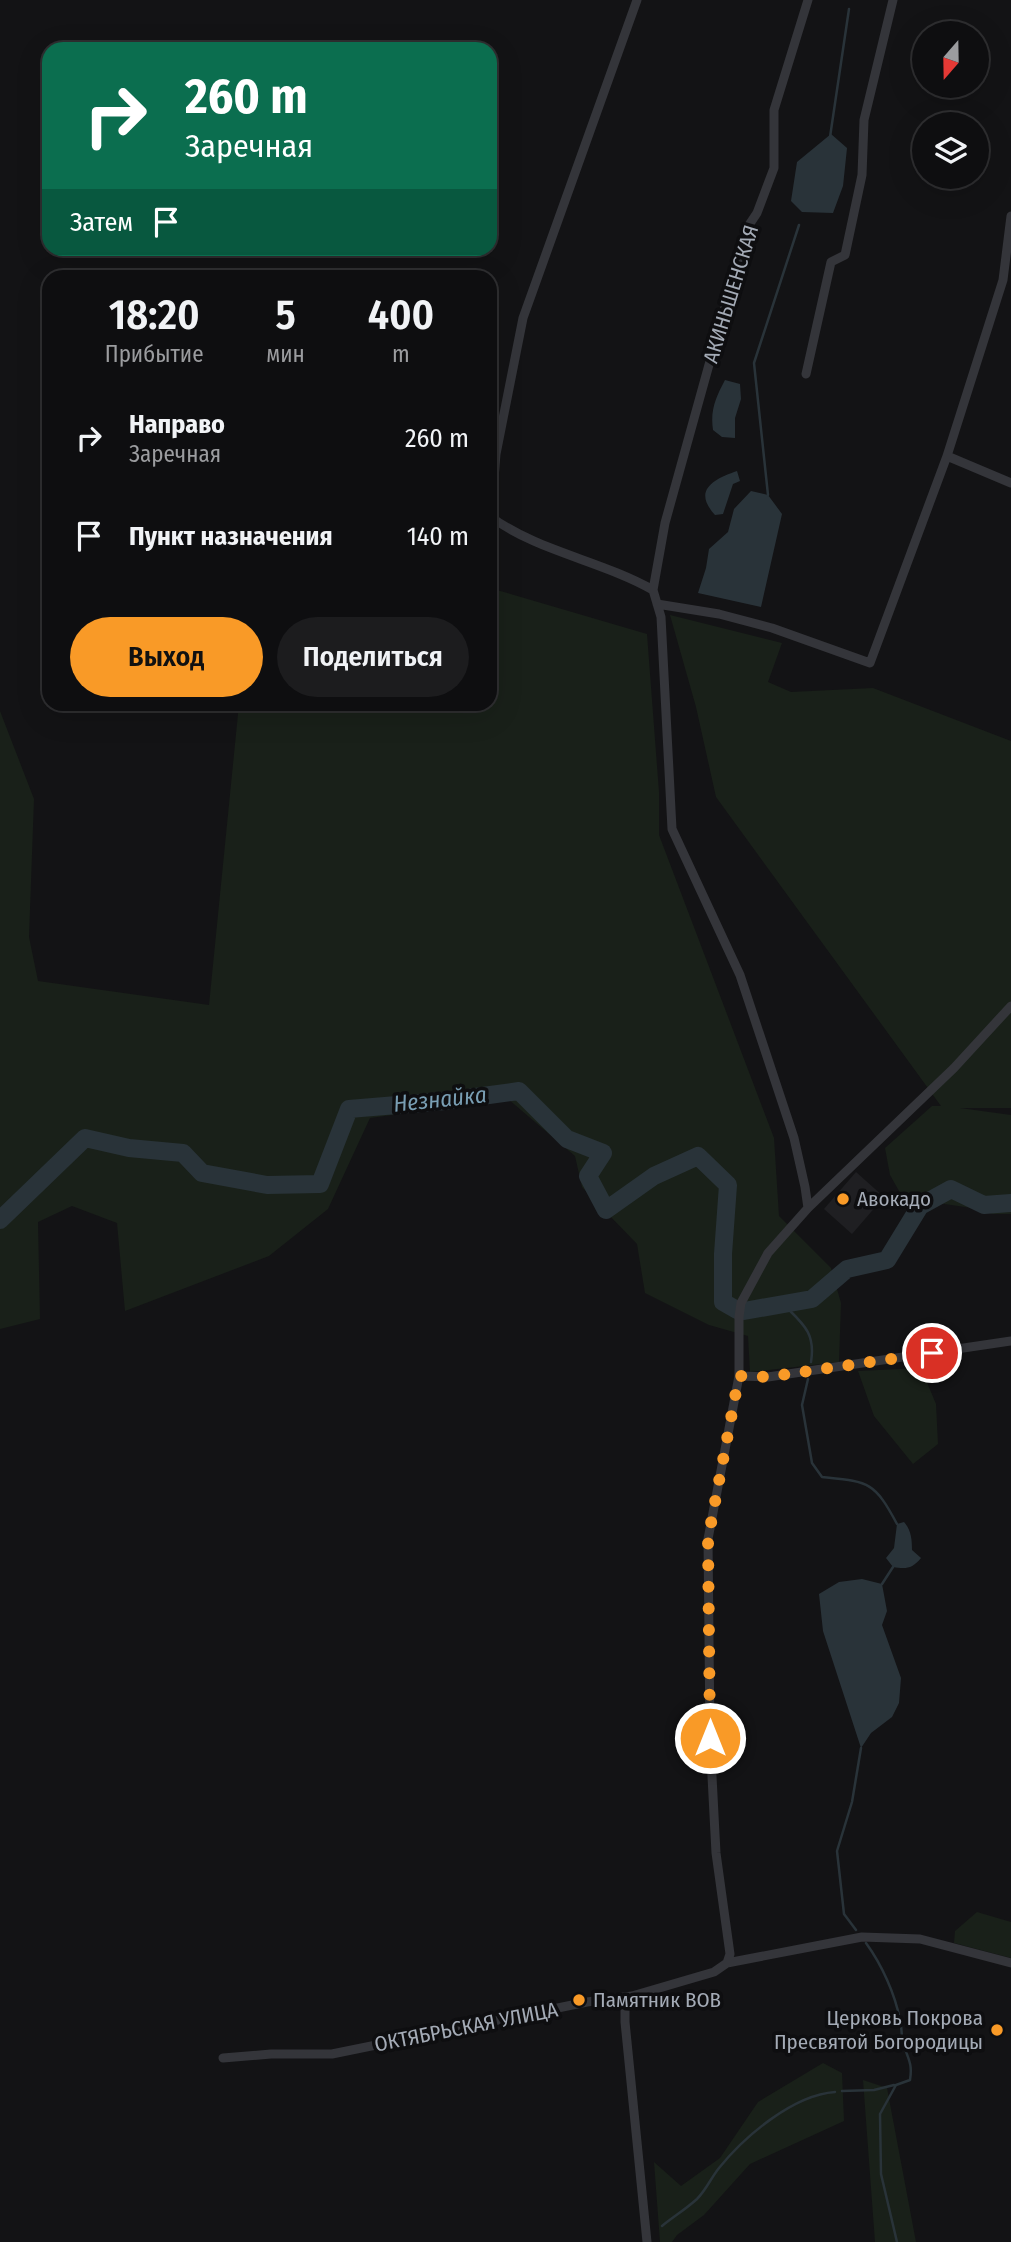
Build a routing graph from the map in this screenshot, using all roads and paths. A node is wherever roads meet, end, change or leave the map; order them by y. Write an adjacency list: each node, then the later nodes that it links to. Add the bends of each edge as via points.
1 (637, 0): 6 (street, via 523,318)
2 (808, 0): 10 (street, АКИНЬШЕНСКАЯ, via 774,110 775,168 747,228 665,523)
3 (893, 0): 5 (street, via 864,120 862,175 845,255 831,262)
4 (1011, 216): 7 (street, via 1003,280)
5 (806, 374)
6 (497, 448)
7 (947, 456): 8 (street); 11 (street, via 870,663 772,628)
8 (1011, 483)
9 (497, 521): 10 (street, via 510,531 629,576)
10 (653, 590): 11 (street)
11 (657, 604): 13 (street, via 672,829 740,975 794,1138)
12 (1011, 1006): 13 (street, via 954,1068)
13 (808, 1209): 15 (street, via 768,1253 741,1303)
14 (1011, 1342): 15 (street, via 768,1377)
15 (739, 1376): 16 (street, via 708,1539 710,1738 716,1853 730,1954)
16 (727, 1963): 17 (street, ОКТЯБРЬСКАЯ УЛИЦА, via 862,1937 920,1940); 18 (street, ОКТЯБРЬСКАЯ УЛИЦА, via 714,1972)
17 (1011, 1963)
18 (632, 1996): 19 (street, ОКТЯБРЬСКАЯ УЛИЦА, via 332,2054); 20 (street, via 625,2008 625,2022)
19 (223, 2058)
20 (647, 2242)

